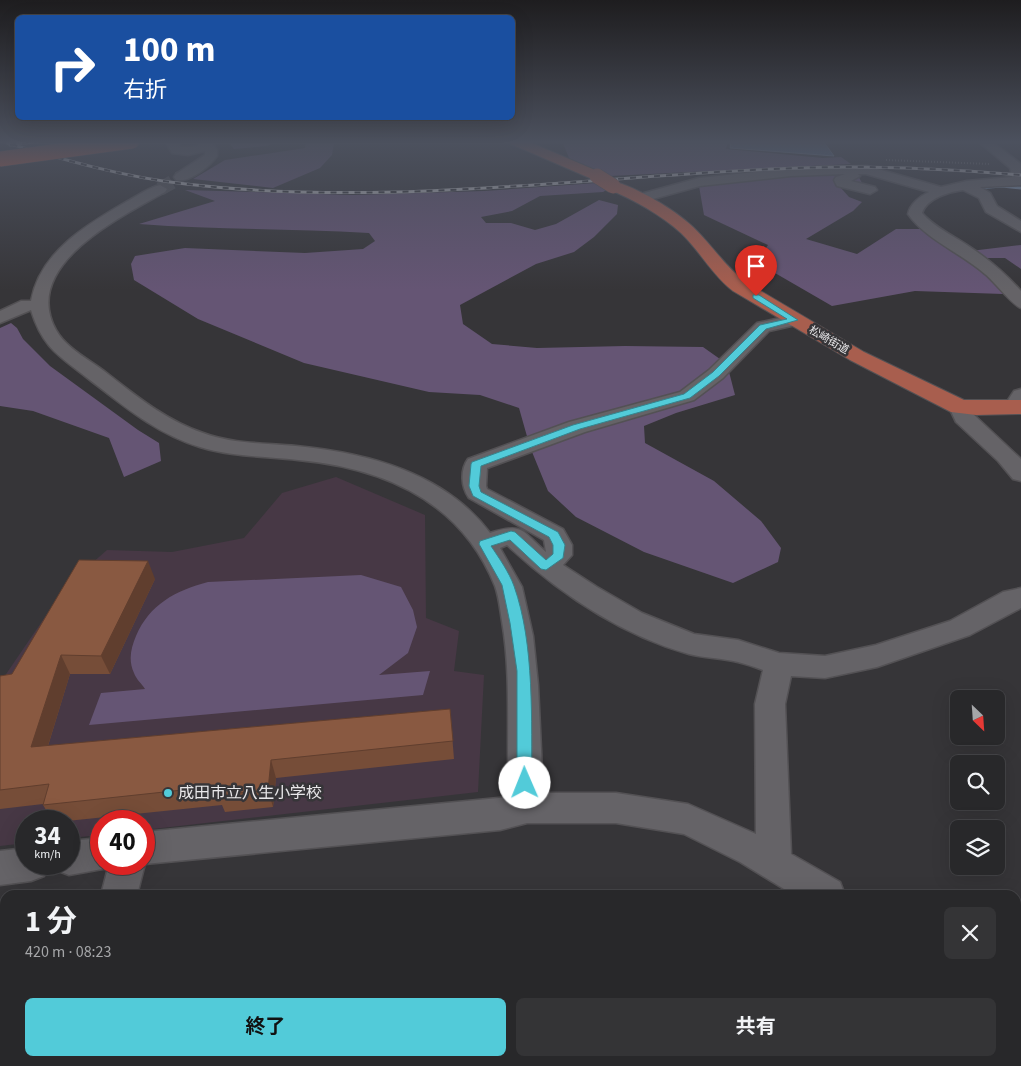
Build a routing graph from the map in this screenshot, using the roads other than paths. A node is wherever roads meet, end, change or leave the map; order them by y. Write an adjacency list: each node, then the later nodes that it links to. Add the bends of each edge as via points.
1 (157, 191): 16 (street, via 83,236 57,259 46,275 38,302 39,314 53,339 137,408 183,434 239,448 328,456 376,468 436,495 466,520)
2 (626, 191): 6 (main road, 松崎街道)
3 (668, 191): 6 (street)
4 (942, 191): 8 (street, via 917,206 915,214 926,226 973,256)
5 (975, 191): 7 (street, via 985,196 991,210)
6 (642, 198): 11 (main road, 松崎街道, via 687,230 728,278)
7 (1021, 227)
8 (1021, 303)
9 (27, 305): 10 (street)
10 (0, 318)
11 (794, 320): 14 (main road, 松崎街道, via 870,363); 17 (street, via 763,327 716,374 687,396 576,427 476,464 474,486 477,494 554,535 559,555)
12 (1021, 396): 13 (street, via 1016,403)
13 (1021, 406): 14 (main road, 松崎街道)
14 (959, 407): 15 (street, via 964,417)
15 (1021, 474)
16 (484, 544): 17 (street, via 511,535); 20 (street, via 508,585 524,671)
17 (546, 566): 19 (street, via 632,620 691,644 738,651)
18 (1021, 598): 19 (street, via 1013,599 960,628 877,656 824,667)
19 (779, 664): 25 (street, via 770,704)
20 (527, 808): 21 (street, via 500,815); 25 (street, via 616,808 688,819 752,850)
21 (155, 847)
22 (15, 866): 23 (street)
23 (0, 868)
24 (124, 875): 26 (street)
25 (798, 883)
26 (120, 890)

